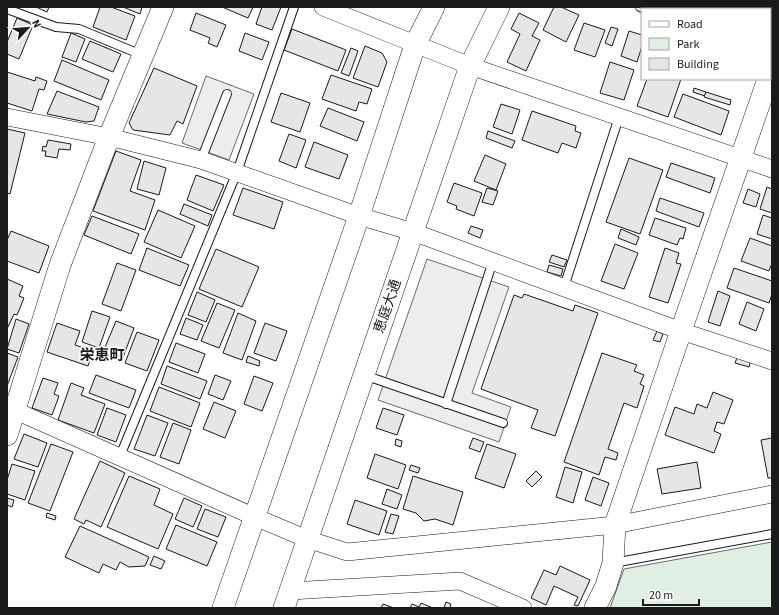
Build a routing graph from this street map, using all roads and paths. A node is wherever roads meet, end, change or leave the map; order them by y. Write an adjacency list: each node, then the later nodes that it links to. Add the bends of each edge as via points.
1 (163, 7): 8 (street)
2 (294, 7): 18 (lane)
3 (323, 7): 7 (street)
4 (434, 7): 7 (street)
5 (499, 7): 9 (street, 恵庭大通)
6 (7, 9): 8 (lane, via 56,26 79,29)
7 (415, 45): 9 (street); 19 (street)
8 (143, 55): 14 (street)
9 (470, 66): 13 (street); 20 (street, 恵庭大通)
10 (768, 80): 15 (street)
11 (227, 94): 16 (lane)
12 (7, 117): 14 (street)
13 (619, 117): 15 (street); 22 (lane)
14 (109, 137): 16 (street); 27 (street, via 60,265)
15 (740, 158): 17 (street); 23 (street)
16 (201, 160): 18 (street)
17 (772, 169)
18 (237, 172): 19 (street); 30 (lane)
19 (359, 216): 20 (street); 32 (street)
20 (413, 232): 21 (street); 25 (street, 恵庭大通)
21 (492, 261): 22 (street); 26 (lane)
22 (564, 286): 23 (street)
23 (681, 330): 24 (street); 33 (street)
24 (772, 361)
25 (364, 375): 26 (lane); 35 (street, 恵庭大通)
26 (446, 404): 28 (lane)
27 (11, 409): 29 (street); 30 (street)
28 (503, 423)
29 (7, 435)
30 (120, 456): 32 (street)
31 (772, 494): 33 (street)
32 (255, 518): 35 (street); 38 (street)
33 (615, 525): 35 (street, via 347,552); 36 (street)
34 (772, 534): 36 (lane)
35 (307, 539): 37 (street, 恵庭大通)
36 (613, 563): 40 (street, via 606,586)
37 (287, 599): 39 (street, via 460,581)
38 (223, 608)
39 (523, 608)
40 (595, 608)

